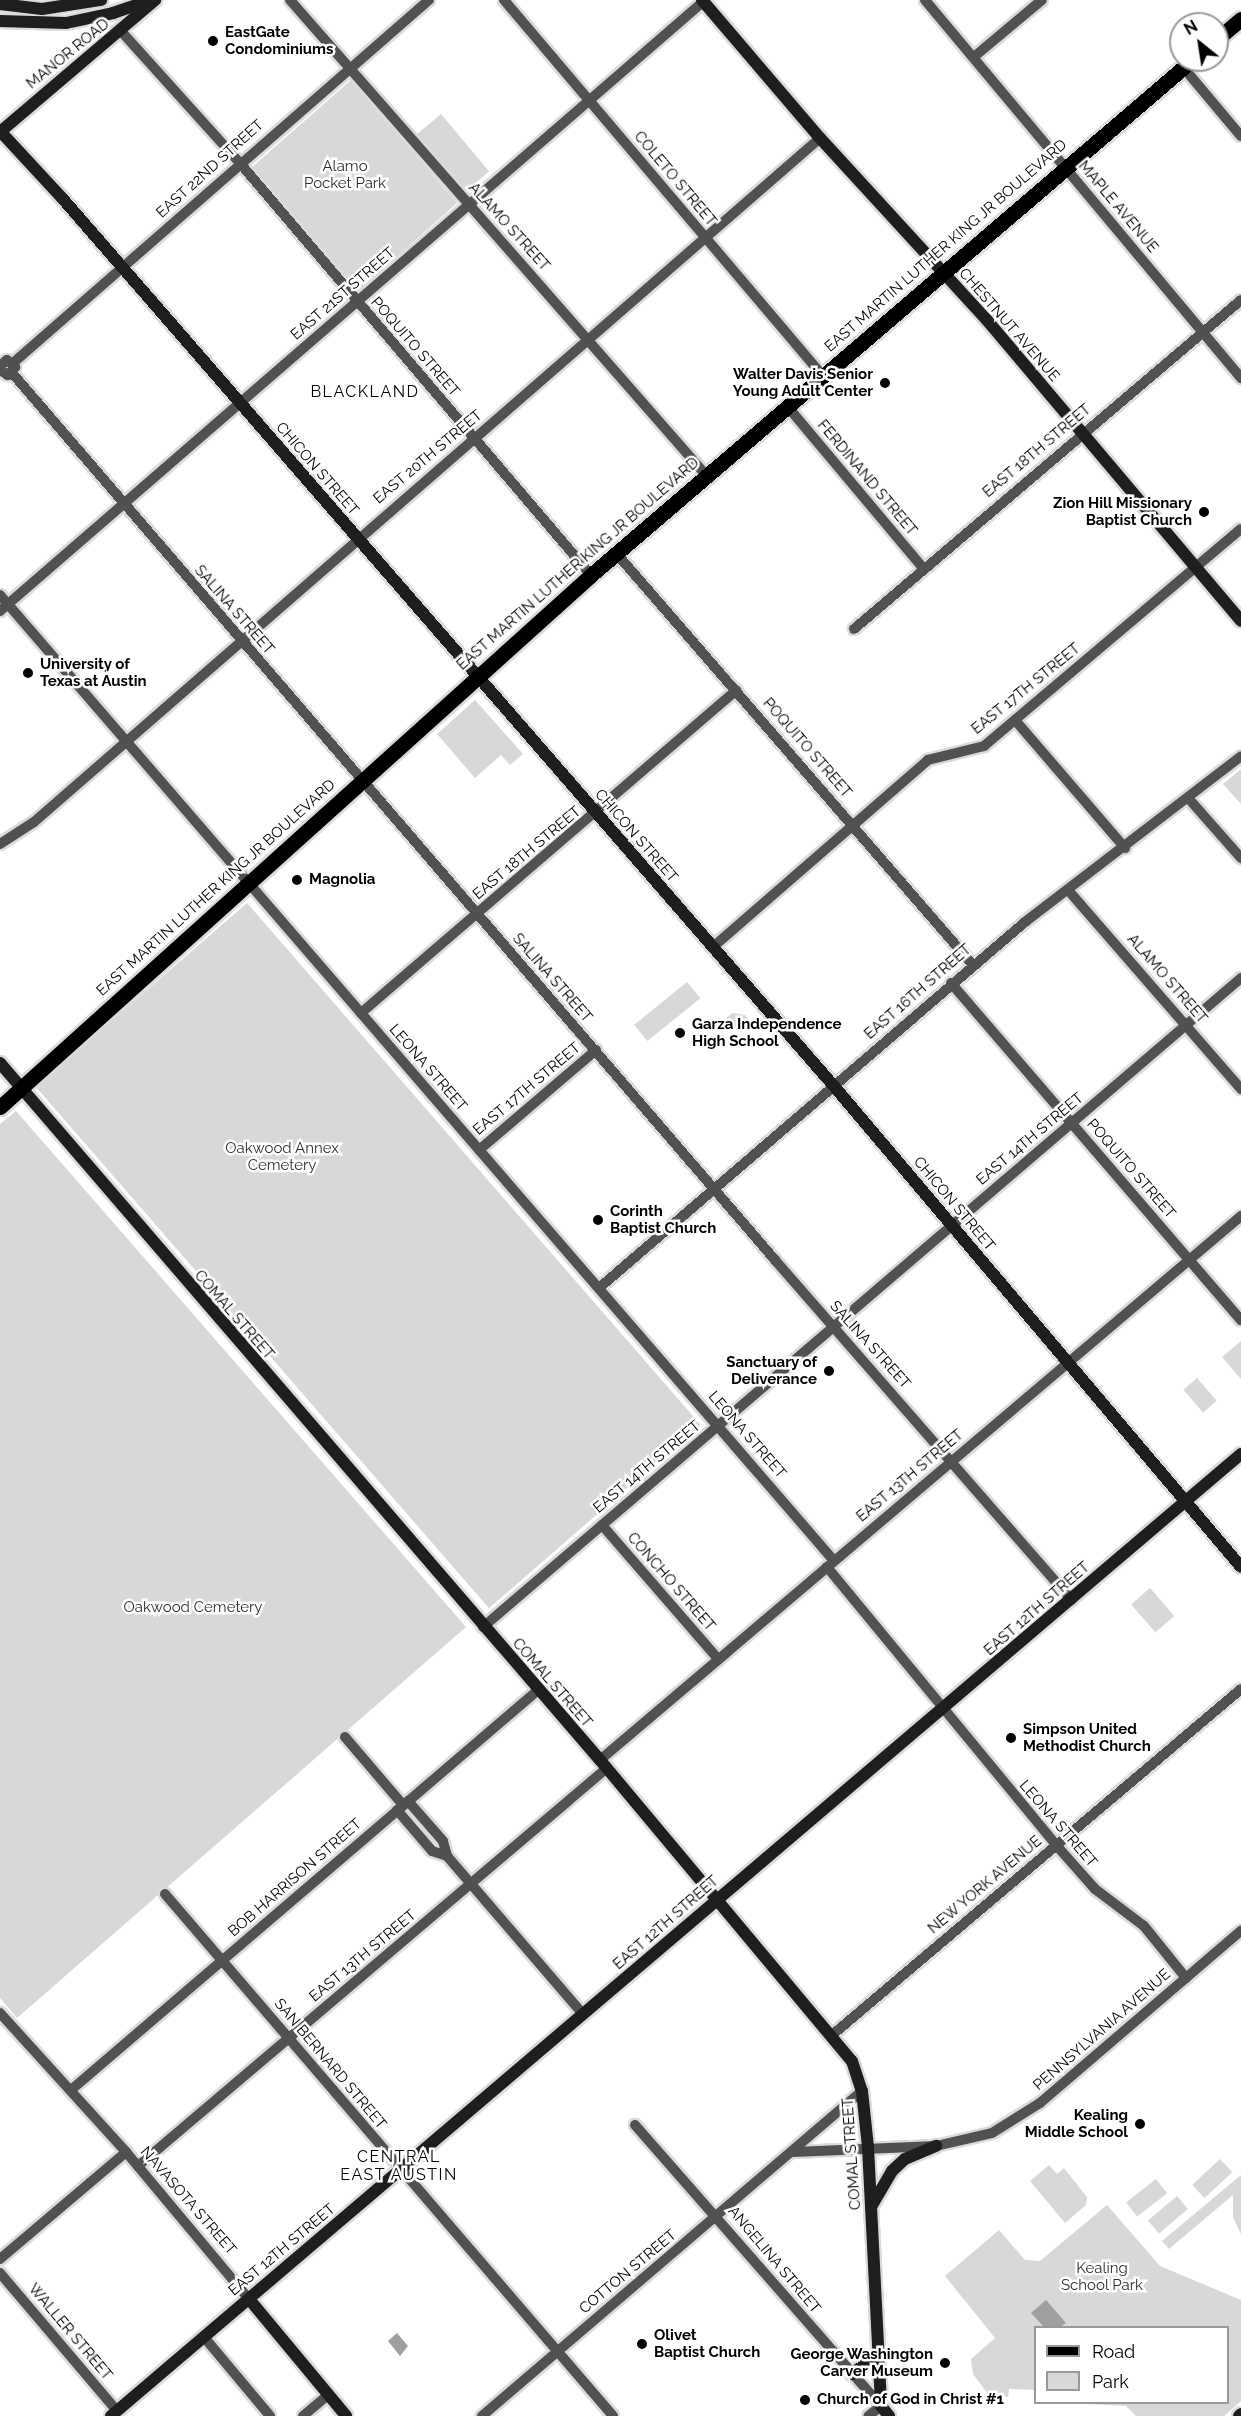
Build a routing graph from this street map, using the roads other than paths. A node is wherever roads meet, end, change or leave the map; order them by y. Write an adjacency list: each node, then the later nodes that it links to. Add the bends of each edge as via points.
1 (101, 0): 10 (street, via 42,9)
2 (150, 0): 12 (street, via 114,13 66,23)
3 (155, 0): 14 (street, MANOR ROAD)
4 (290, 0): 16 (street, ALAMO STREET)
5 (429, 0): 16 (street, EAST 22ND STREET)
6 (504, 0): 19 (street, COLETO STREET)
7 (703, 0): 19 (street, EAST 21ST STREET); 22 (street, CHESTNUT AVENUE)
8 (925, 0): 15 (street, MAPLE AVENUE)
9 (1042, 0): 15 (street)
10 (0, 4)
11 (1241, 19): 13 (main road)
12 (0, 21)
13 (1229, 29)
14 (121, 31): 20 (street, MANOR ROAD, via 102,42); 23 (street, POQUITO STREET)
15 (975, 56): 24 (street, MAPLE AVENUE)
16 (348, 68): 23 (street, EAST 22ND STREET); 25 (street, ALAMO STREET)
17 (1177, 72): 24 (main road, EAST MARTIN LUTHER KING JR BOULEVARD)
18 (1194, 72): 21 (street)
19 (589, 100): 25 (street, EAST 21ST STREET); 26 (street, COLETO STREET)
20 (0, 131): 27 (street, CHICON STREET)
21 (1241, 136)
22 (820, 138): 26 (street, EAST 20TH STREET); 28 (street, CHESTNUT AVENUE)
23 (239, 162): 27 (street, EAST 22ND STREET); 30 (street, POQUITO STREET)
24 (1065, 168): 28 (main road, EAST MARTIN LUTHER KING JR BOULEVARD); 31 (street, MAPLE AVENUE)
25 (471, 204): 30 (street, EAST 21ST STREET); 32 (street, ALAMO STREET)
26 (706, 239): 32 (street, EAST 20TH STREET); 34 (street, COLETO STREET)
27 (123, 268): 33 (street, EAST 22ND STREET); 36 (street, CHICON STREET)
28 (944, 274): 34 (main road, EAST MARTIN LUTHER KING JR BOULEVARD); 38 (street, CHESTNUT AVENUE)
29 (1241, 300): 31 (street, EAST 18TH STREET)
30 (356, 303): 36 (street, EAST 21ST STREET); 39 (street, POQUITO STREET)
31 (1202, 332): 35 (street, MAPLE AVENUE); 38 (street, EAST 18TH STREET)
32 (588, 340): 39 (street, EAST 20TH STREET); 40 (street, ALAMO STREET)
33 (4, 367): 41 (street, SALINA STREET)
34 (823, 376): 37 (main road, EAST MARTIN LUTHER KING JR BOULEVARD)
35 (1241, 378)
36 (241, 404): 41 (street, EAST 21ST STREET); 43 (street, CHICON STREET)
37 (788, 407): 40 (main road, EAST MARTIN LUTHER KING JR BOULEVARD); 45 (street, FERDINAND STREET)
38 (1083, 431): 45 (street, EAST 18TH STREET); 46 (street, CHESTNUT AVENUE)
39 (474, 438): 43 (street, EAST 20TH STREET); 47 (street, POQUITO STREET)
40 (706, 475): 44 (main road, EAST MARTIN LUTHER KING JR BOULEVARD)
41 (125, 505): 49 (street, EAST 21ST STREET); 52 (street, SALINA STREET)
42 (1241, 529): 46 (street, EAST 17TH STREET)
43 (357, 538): 52 (street, EAST 20TH STREET); 53 (street, CHICON STREET)
44 (616, 553): 47 (main road, EAST MARTIN LUTHER KING JR BOULEVARD); 54 (street, POQUITO STREET)
45 (923, 568): 51 (street, EAST 18TH STREET)
46 (1195, 568): 50 (street, CHESTNUT AVENUE); 55 (street, EAST 17TH STREET)
47 (591, 575): 53 (main road, EAST MARTIN LUTHER KING JR BOULEVARD)
48 (0, 595): 49 (street, LEONA STREET)
49 (4, 608): 56 (street, LEONA STREET)
50 (1241, 621)
51 (854, 629)
52 (241, 642): 56 (street, EAST 20TH STREET); 58 (street, SALINA STREET)
53 (477, 677): 58 (main road, EAST MARTIN LUTHER KING JR BOULEVARD); 60 (street, CHICON STREET)
54 (736, 690): 60 (street, EAST 18TH STREET); 61 (street, POQUITO STREET)
55 (1015, 720): 61 (street, EAST 17TH STREET, via 984,746 928,760); 63 (street)
56 (126, 741): 62 (street, EAST 20TH STREET, via 34,822); 65 (street, LEONA STREET)
57 (1241, 756): 59 (street, EAST 16TH STREET)
58 (362, 779): 65 (main road, EAST MARTIN LUTHER KING JR BOULEVARD); 67 (street, SALINA STREET)
59 (1189, 799): 63 (street, EAST 16TH STREET); 64 (street)
60 (597, 813): 67 (street, EAST 18TH STREET); 68 (street, CHICON STREET)
61 (855, 825): 68 (street, EAST 17TH STREET); 69 (street, POQUITO STREET)
62 (0, 844)
63 (1125, 848): 66 (street, EAST 16TH STREET)
64 (1241, 858)
65 (249, 884): 72 (street, LEONA STREET); 77 (main road, EAST MARTIN LUTHER KING JR BOULEVARD)
66 (1068, 890): 69 (street, EAST 16TH STREET); 73 (street, ALAMO STREET)
67 (478, 915): 72 (street, EAST 18TH STREET); 74 (street, SALINA STREET)
68 (713, 947): 76 (street, CHICON STREET)
69 (974, 965): 71 (street, EAST 16TH STREET)
70 (1241, 978): 73 (street, EAST 14TH STREET)
71 (951, 984): 76 (street, EAST 16TH STREET); 80 (street, POQUITO STREET)
72 (361, 1013): 81 (street, LEONA STREET)
73 (1187, 1024): 78 (street, ALAMO STREET); 80 (street, EAST 14TH STREET)
74 (596, 1050): 81 (street, EAST 17TH STREET); 82 (street, SALINA STREET)
75 (0, 1063): 77 (street, COMAL STREET)
76 (833, 1085): 82 (street, EAST 16TH STREET); 84 (street, CHICON STREET)
77 (22, 1089): 79 (main road, EAST MARTIN LUTHER KING JR BOULEVARD); 98 (street, COMAL STREET)
78 (1241, 1089)
79 (0, 1107)
80 (1071, 1124): 84 (street, EAST 14TH STREET); 85 (street, POQUITO STREET)
81 (479, 1150): 86 (street, LEONA STREET)
82 (715, 1188): 86 (street, EAST 16TH STREET); 88 (street, SALINA STREET)
83 (1241, 1216): 85 (street, EAST 13TH STREET)
84 (952, 1224): 88 (street, EAST 14TH STREET); 89 (street, CHICON STREET)
85 (1190, 1260): 87 (street, POQUITO STREET); 89 (street, EAST 13TH STREET)
86 (599, 1288): 90 (street, LEONA STREET)
87 (1241, 1320)
88 (833, 1328): 90 (street, EAST 14TH STREET); 92 (street, SALINA STREET)
89 (1068, 1362): 92 (street, EAST 13TH STREET); 93 (street, CHICON STREET)
90 (720, 1426): 94 (street, EAST 14TH STREET); 95 (street, LEONA STREET)
91 (1241, 1454): 93 (street, EAST 12TH STREET)
92 (952, 1461): 95 (street, EAST 13TH STREET); 97 (street, SALINA STREET)
93 (1185, 1501): 96 (street, CHICON STREET); 97 (street, EAST 12TH STREET)
94 (602, 1525): 98 (street, EAST 14TH STREET); 99 (street, CONCHO STREET)
95 (830, 1564): 99 (street, EAST 13TH STREET); 102 (street, LEONA STREET)
96 (1241, 1567)
97 (1072, 1600): 102 (street, EAST 12TH STREET)
98 (483, 1627): 101 (street, COMAL STREET)
99 (718, 1659): 104 (street, EAST 13TH STREET)
100 (1241, 1689): 106 (street, NEW YORK AVENUE)
101 (538, 1690): 104 (street, COMAL STREET); 105 (street, BOB HARRISON STREET)
102 (942, 1709): 106 (street, LEONA STREET); 109 (street, EAST 12TH STREET)
103 (345, 1737): 105 (street)
104 (603, 1764): 107 (street, EAST 13TH STREET); 109 (street, COMAL STREET)
105 (403, 1805): 107 (street, via 432,1851 447,1856); 111 (street, BOB HARRISON STREET)
106 (1056, 1845): 112 (street, LEONA STREET, via 1095,1889 1144,1926); 115 (street, NEW YORK AVENUE)
107 (472, 1884): 114 (street); 116 (street, EAST 13TH STREET)
108 (165, 1894): 111 (street, SAN BERNARD STREET)
109 (717, 1899): 114 (street, EAST 12TH STREET); 115 (street, COMAL STREET)
110 (1241, 1931): 112 (street, PENNSYLVANIA AVENUE)
111 (222, 1960): 116 (street, SAN BERNARD STREET); 117 (street, BOB HARRISON STREET)
112 (1185, 1977): 120 (street, PENNSYLVANIA AVENUE, via 1040,2103 992,2133)
113 (0, 2013): 117 (street, NAVASOTA STREET)
114 (583, 2014): 125 (street, EAST 12TH STREET)
115 (831, 2036): 118 (street, COMAL STREET, via 852,2061)
116 (289, 2038): 124 (street, EAST 13TH STREET); 125 (street, SAN BERNARD STREET)
117 (71, 2090): 122 (street, NAVASOTA STREET)
118 (862, 2091): 121 (street, COMAL STREET); 123 (street, COTTON STREET)
119 (635, 2125): 127 (street, ANGELINA STREET)
120 (936, 2146): 121 (street, PENNSYLVANIA AVENUE); 126 (street, via 905,2159 892,2171)
121 (868, 2147): 123 (street); 126 (street, COMAL STREET)
122 (126, 2152): 124 (street, NAVASOTA STREET); 128 (street)
123 (794, 2152): 127 (street, COTTON STREET)
124 (138, 2166): 130 (street, NAVASOTA STREET)
125 (402, 2169): 130 (street, EAST 12TH STREET); 132 (street, SAN BERNARD STREET)
126 (871, 2208): 133 (street, COMAL STREET)
127 (717, 2217): 132 (street, COTTON STREET); 134 (street, ANGELINA STREET)
128 (0, 2259)
129 (0, 2273): 137 (street, WALLER STREET)
130 (249, 2299): 131 (street, EAST 12TH STREET); 135 (street, NAVASOTA STREET)
131 (204, 2337): 137 (street, EAST 12TH STREET); 138 (street)
132 (558, 2351): 141 (street, COTTON STREET); 142 (street, SAN BERNARD STREET)
133 (878, 2354): 134 (street); 136 (street, COMAL STREET)
134 (852, 2374): 136 (street, ANGELINA STREET)
135 (328, 2395): 139 (street); 140 (street, NAVASOTA STREET)
136 (880, 2406): 143 (street); 144 (street, ANGELINA STREET)
137 (114, 2413)
138 (270, 2416)
139 (303, 2416)
140 (346, 2416)
141 (482, 2416)
142 (613, 2416)
143 (868, 2416)
144 (889, 2416)

